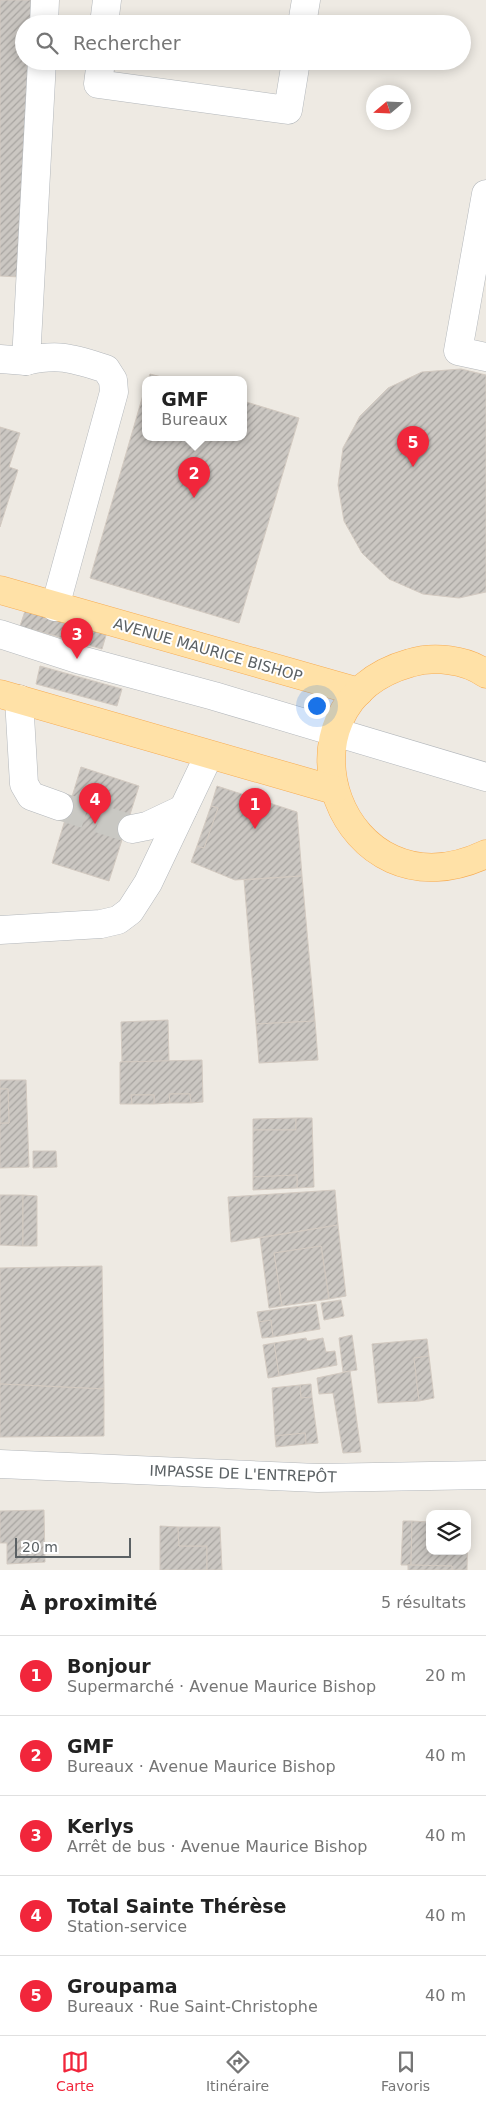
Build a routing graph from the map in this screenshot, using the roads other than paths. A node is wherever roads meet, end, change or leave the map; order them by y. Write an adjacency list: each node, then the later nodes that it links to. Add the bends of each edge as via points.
1 (45, 0): 4 (street)
2 (107, 0): 5 (street)
3 (306, 0): 6 (street)
4 (44, 15)
5 (105, 15)
6 (304, 15)
7 (41, 70): 12 (street)
8 (99, 70): 9 (street, via 98,84 288,110)
9 (295, 70)
10 (486, 194): 11 (street, via 458,350)
11 (486, 357)
12 (13, 360): 14 (street, via 64,357 106,369 113,380 114,392)
13 (0, 590): 14 (main road, AVENUE MAURICE BISHOP)
14 (55, 607): 17 (main road, AVENUE MAURICE BISHOP)
15 (0, 634): 19 (street)
16 (485, 670): 17 (main road, via 438,659 416,661 395,667)
17 (358, 692): 19 (main road)
18 (10, 696): 20 (main road); 23 (street, via 24,784 31,796)
19 (335, 732): 21 (street); 22 (main road, via 330,770)
20 (209, 755): 22 (main road); 24 (street)
21 (486, 777)
22 (334, 790): 26 (main road, via 345,816 362,838 384,855 410,866 438,868 465,864)
23 (59, 806)
24 (183, 810): 25 (street); 27 (street, via 148,882 130,911 118,920 101,924)
25 (132, 829)
26 (486, 854)
27 (0, 930)
28 (0, 1464): 29 (street, IMPASSE DE L'ENTREPÔT, via 318,1478)
29 (486, 1475)

